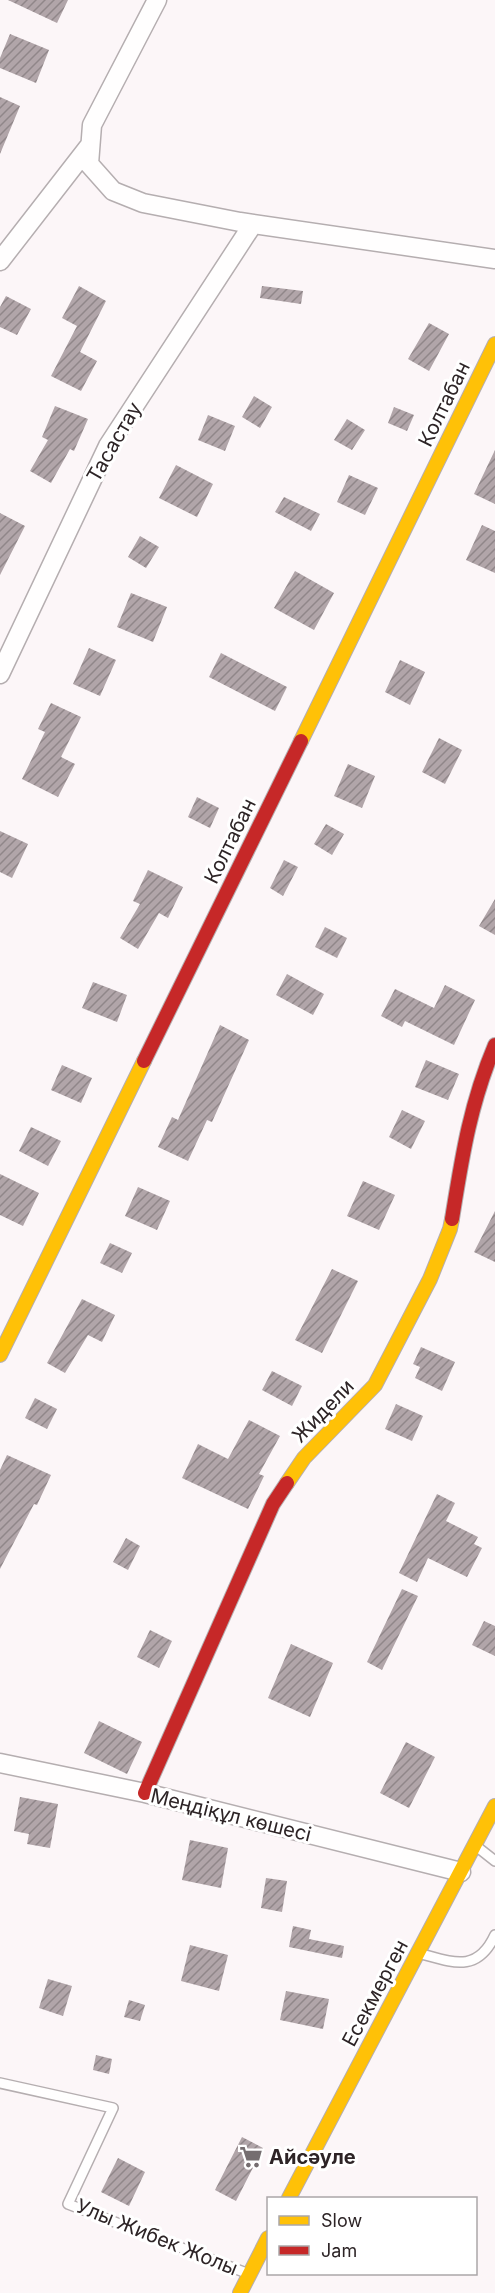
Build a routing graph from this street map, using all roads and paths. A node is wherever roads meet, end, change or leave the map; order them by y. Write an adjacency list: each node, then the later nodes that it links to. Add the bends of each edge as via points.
1 (157, 0): 2 (street, via 92,125)
2 (90, 145): 3 (street, via 89,164 113,191 143,203); 5 (street)
3 (253, 224): 4 (street); 7 (street, Тасастау, via 108,446)
4 (495, 259)
5 (0, 261)
6 (495, 344): 9 (street, Колтабан)
7 (0, 674)
8 (495, 1045): 11 (street, Жидели, via 480,1080 466,1131 450,1229 430,1279 375,1385 304,1458 273,1504)
9 (0, 1355)
10 (0, 1763): 11 (street, Меңдіқұл көшесі)
11 (145, 1793): 15 (street, Меңдіқұл көшесі)
12 (495, 1806): 13 (street, Eсекмерген)
13 (475, 1845): 14 (lane); 15 (street, Eсекмерген)
14 (495, 1861)
15 (461, 1872): 17 (street, Eсекмерген)
16 (495, 1935): 17 (lane, via 489,1948 467,1963)
17 (418, 1953): 19 (street, Eсекмерген)
18 (0, 2083): 21 (lane, Улы Жибек Жолы, via 113,2108 68,2204)
19 (290, 2197)
20 (267, 2240): 21 (street)
21 (249, 2274): 22 (street)
22 (240, 2293)

